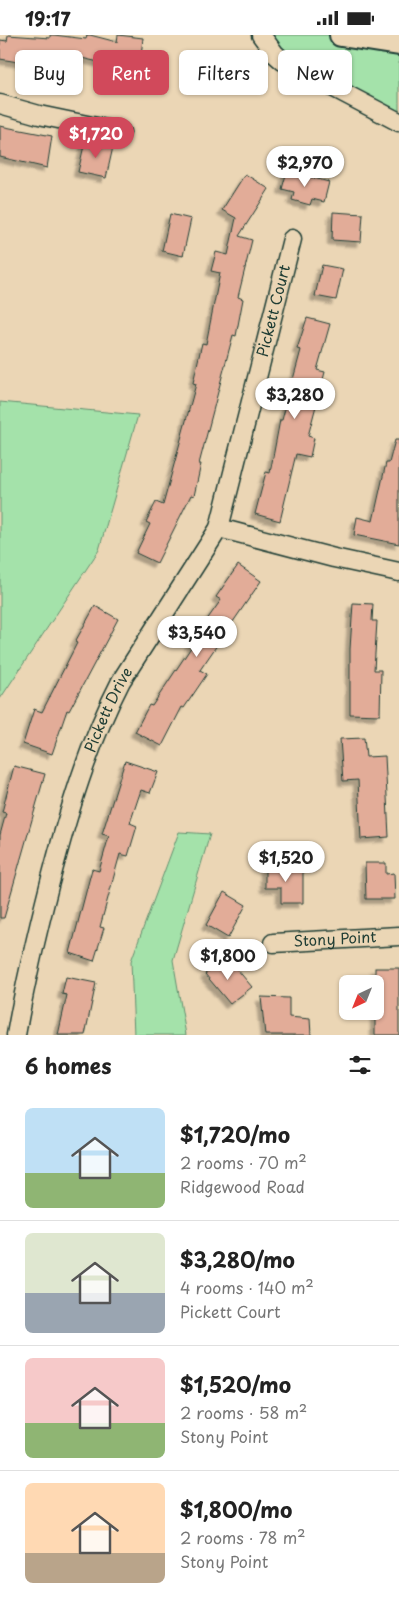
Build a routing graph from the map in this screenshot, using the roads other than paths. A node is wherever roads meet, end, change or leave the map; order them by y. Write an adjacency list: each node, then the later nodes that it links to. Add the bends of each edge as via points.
1 (261, 35): 5 (street, via 283,61)
2 (342, 35): 3 (street)
3 (399, 44)
4 (0, 104): 6 (street)
5 (399, 122)
6 (121, 132)
7 (292, 239): 8 (street, Pickett Court)
8 (219, 528): 9 (street); 12 (street, Pickett Drive, via 121,681 82,769 26,979)
9 (399, 572)
10 (399, 936): 11 (street, Stony Point)
11 (273, 943)
12 (16, 1035)

